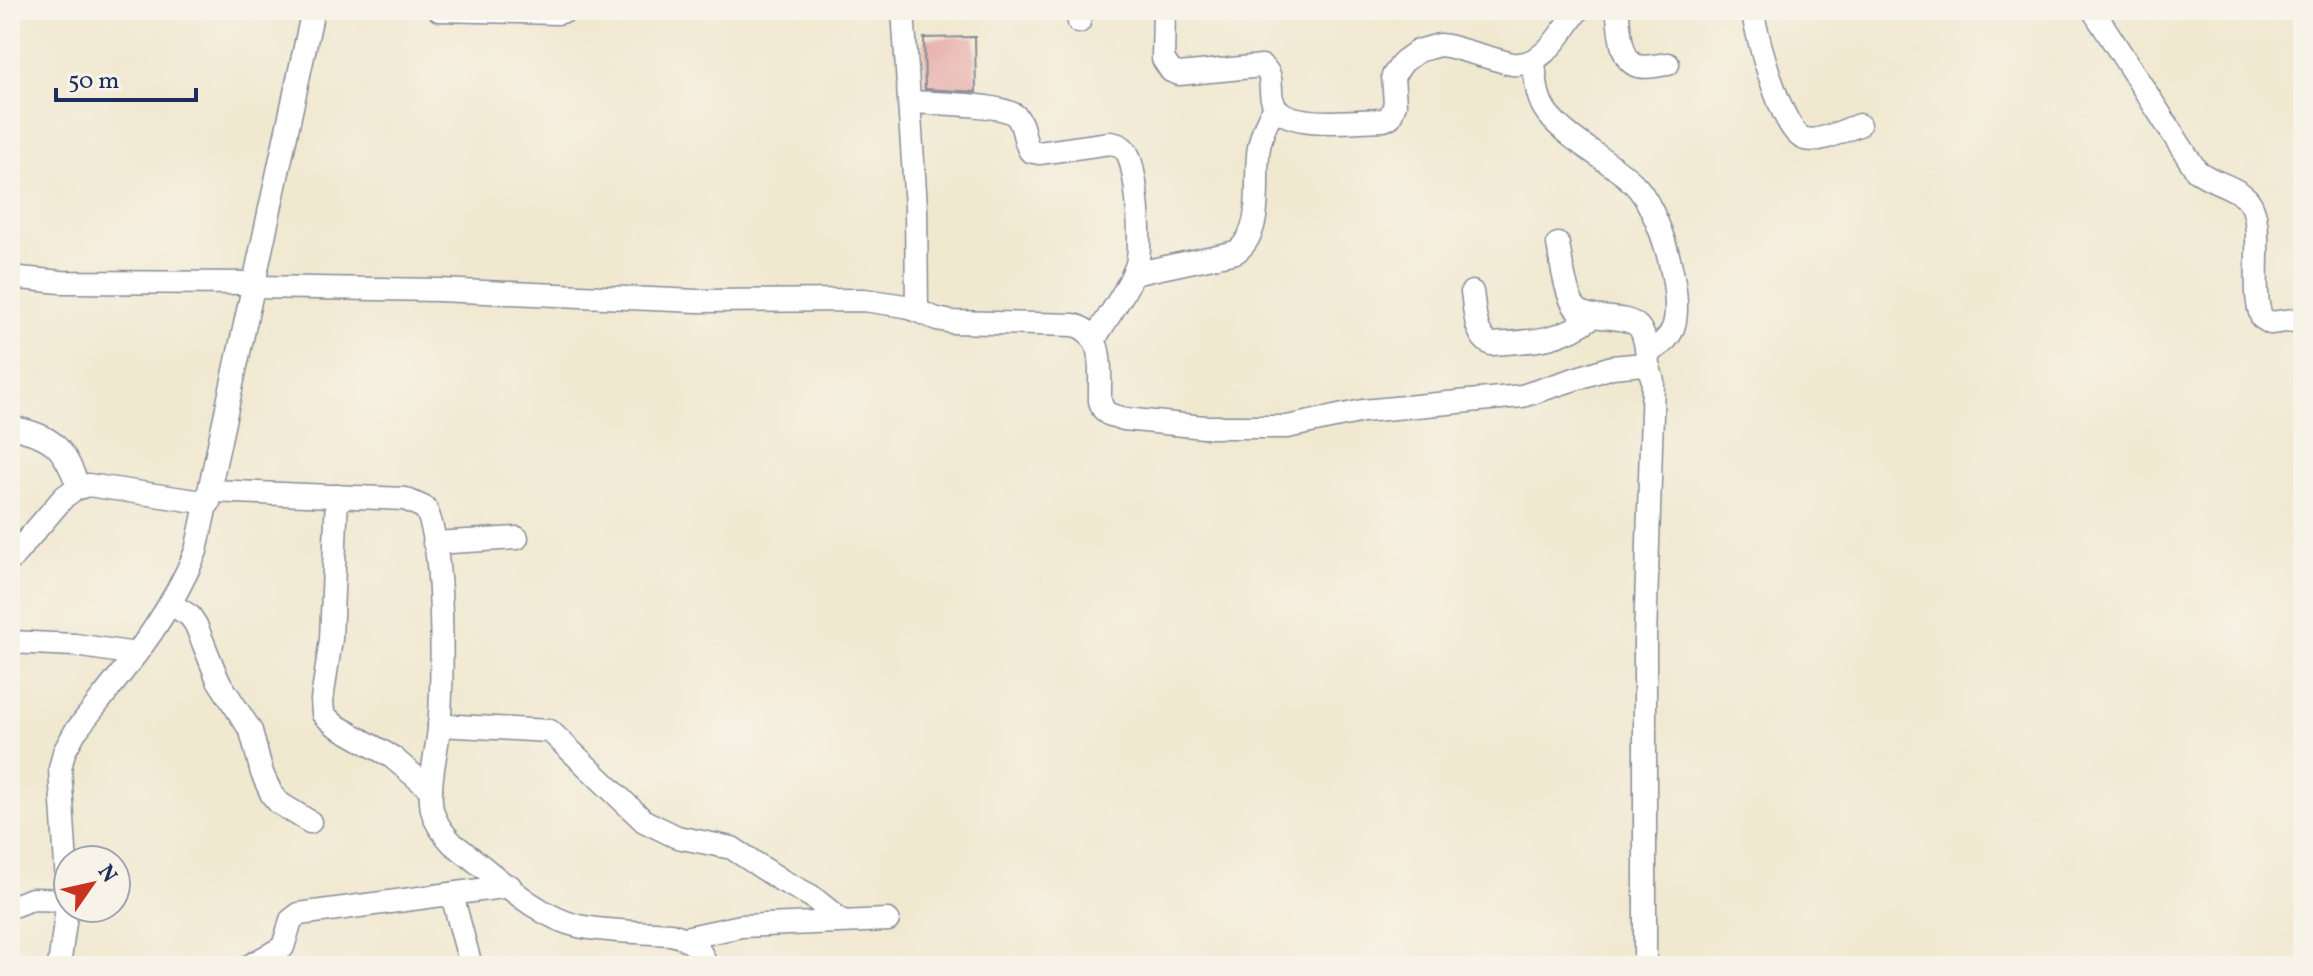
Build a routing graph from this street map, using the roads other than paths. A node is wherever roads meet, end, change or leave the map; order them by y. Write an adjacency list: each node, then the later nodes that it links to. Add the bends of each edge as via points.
1 (313, 10): 18 (street)
2 (439, 10): 3 (street)
3 (569, 10)
4 (903, 10): 12 (street)
5 (1164, 10): 13 (street, via 1163,59 1171,71 1262,66 1271,76)
6 (1578, 10): 10 (street)
7 (1617, 10): 11 (street, via 1630,60 1643,66)
8 (1752, 10): 14 (street, via 1775,88 1795,132 1816,139)
9 (2093, 10): 22 (street, via 2196,170 2242,195 2253,209 2262,318 2270,323)
10 (1534, 62): 13 (street, via 1512,64 1439,45 1418,51 1398,67 1393,76 1395,104 1384,120 1308,121); 24 (street, via 1539,100 1547,113 1635,184 1652,209 1671,270 1676,315 1670,335)
11 (1668, 64)
12 (910, 102): 16 (street, via 1006,109 1019,119 1030,151 1039,153 1110,143 1124,148 1131,162 1139,221 1140,252); 20 (street)
13 (1275, 107): 16 (street, via 1259,148 1254,226 1246,245 1236,252)
14 (1859, 125)
15 (1558, 244): 21 (street, via 1570,298 1575,308)
16 (1133, 274): 23 (street)
17 (10, 277): 18 (street)
18 (255, 285): 20 (street, via 698,301 864,300); 28 (street)
19 (1472, 292): 21 (street, via 1480,334 1491,344 1565,335)
20 (917, 310): 23 (street, via 952,322 1074,325)
21 (1594, 316): 24 (street, via 1638,324)
22 (2303, 319)
23 (1095, 338): 24 (street, via 1100,401 1108,414 1204,427 1287,427 1363,411 1522,396)
24 (1648, 360): 51 (street, via 1653,381 1645,640)
25 (10, 427): 26 (street, via 51,440 62,450)
26 (79, 488): 28 (street, via 100,485); 31 (street, via 64,497)
27 (337, 496): 28 (street); 30 (street, via 416,502 430,517); 36 (street, via 323,714 392,757)
28 (210, 497): 32 (street, via 196,551)
29 (517, 538): 30 (street)
30 (434, 543): 35 (street, via 440,614)
31 (10, 560)
32 (171, 604): 34 (street); 37 (street, via 196,625 218,680 251,731 272,795)
33 (10, 642): 34 (street)
34 (136, 654): 38 (street, via 64,752 60,769)
35 (439, 725): 36 (street); 44 (street, via 550,731 644,821 677,837 732,848)
36 (431, 790): 39 (street, via 442,833)
37 (310, 822)
38 (64, 844)
39 (510, 886): 40 (street); 46 (street, via 575,926)
40 (452, 895): 48 (street, via 299,914 291,920 283,947); 49 (street)
41 (52, 900): 42 (street, via 32,899)
42 (10, 907)
43 (888, 920): 44 (street)
44 (842, 921): 46 (street, via 741,926)
45 (64, 924): 47 (street)
46 (685, 938): 50 (street, via 697,946)
47 (59, 966)
48 (249, 966)
49 (471, 966)
50 (706, 966)
51 (1645, 966)

